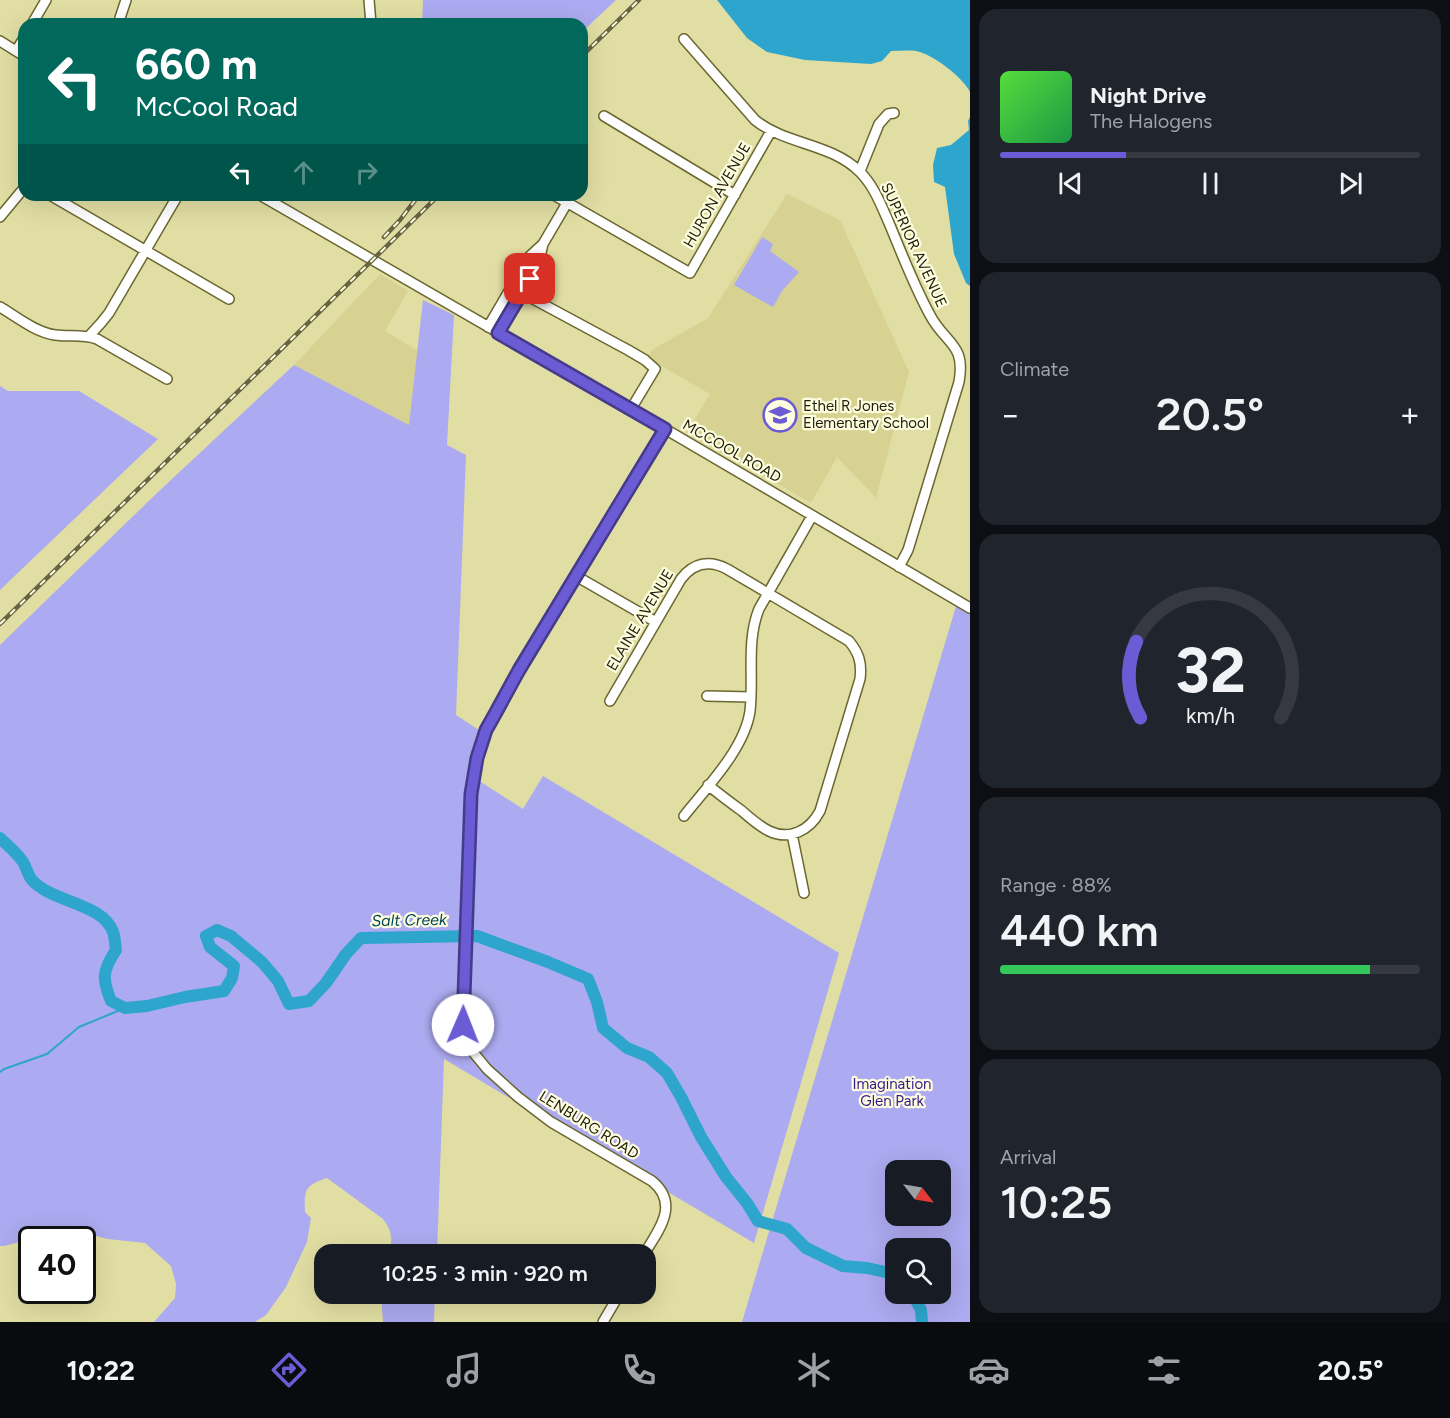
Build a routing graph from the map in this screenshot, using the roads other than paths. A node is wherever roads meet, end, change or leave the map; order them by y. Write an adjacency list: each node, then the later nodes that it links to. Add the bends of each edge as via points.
1 (46, 0): 4 (street)
2 (126, 0): 5 (street)
3 (369, 0): 6 (street)
4 (36, 18)
5 (120, 18)
6 (370, 18)
7 (684, 39): 12 (street, via 755,120)
8 (0, 41): 9 (street)
9 (18, 52)
10 (894, 113): 13 (street, via 879,124)
11 (604, 116): 15 (street)
12 (771, 131): 13 (street, via 825,150); 15 (street, HURON AVENUE)
13 (860, 171): 34 (street, SUPERIOR AVENUE, via 877,195 931,317 961,361 959,382 908,550)
14 (18, 195): 20 (street)
15 (735, 195): 19 (street, HURON AVENUE, via 690,273)
16 (60, 201): 22 (street)
17 (174, 201): 22 (street)
18 (270, 201): 27 (street, MCCOOL ROAD)
19 (567, 202): 21 (street)
20 (0, 217)
21 (543, 244): 23 (street, via 529,257); 24 (street, via 538,265)
22 (145, 251): 25 (street); 29 (street, via 109,313)
23 (511, 287): 24 (street); 27 (street)
24 (522, 292): 28 (street); 31 (street, via 655,369)
25 (229, 299)
26 (0, 307): 29 (street, via 46,333)
27 (488, 327): 28 (street, MCCOOL ROAD)
28 (498, 333): 31 (street, MCCOOL ROAD)
29 (89, 336): 30 (street)
30 (167, 379)
31 (631, 409): 32 (street, MCCOOL ROAD)
32 (665, 429): 33 (street, MCCOOL ROAD); 35 (street, LENBURG ROAD)
33 (812, 516): 34 (street, MCCOOL ROAD); 36 (street)
34 (899, 567): 37 (street, MCCOOL ROAD)
35 (576, 576): 38 (street); 46 (street, LENBURG ROAD, via 486,730 474,772 463,1025 472,1052 541,1115 652,1181 662,1192 666,1205 664,1219)
36 (768, 592): 38 (street, ELAINE AVENUE, via 720,565 704,563 685,574); 40 (street, via 753,628); 44 (street, ELAINE AVENUE, via 849,641 861,662 860,679 820,811 806,828)
37 (970, 608)
38 (656, 622): 41 (street, ELAINE AVENUE)
39 (707, 696): 40 (street)
40 (751, 696): 42 (street, via 741,741)
41 (610, 701)
42 (708, 785): 43 (street); 44 (street, via 769,831)
43 (684, 816)
44 (792, 834): 45 (street)
45 (804, 893)
46 (650, 1244)
47 (614, 1304): 48 (street)
48 (603, 1322)

